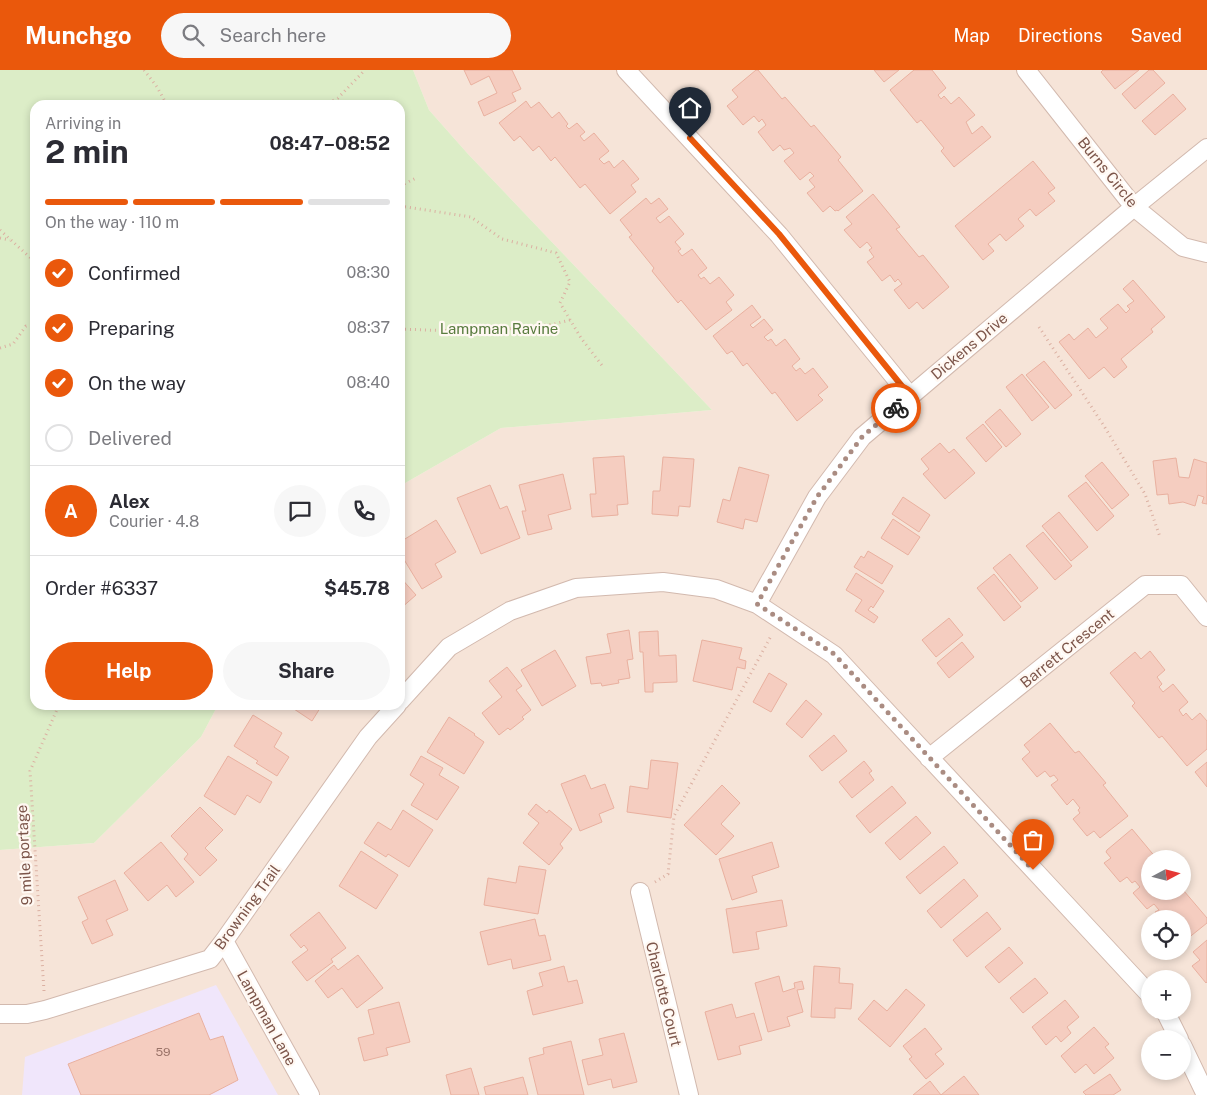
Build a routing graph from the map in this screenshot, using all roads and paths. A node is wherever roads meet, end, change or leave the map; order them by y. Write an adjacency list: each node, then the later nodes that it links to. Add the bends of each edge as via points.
1 (144, 70): 5 (path)
2 (365, 70): 6 (path)
3 (626, 70): 23 (street, via 779,234)
4 (1026, 70): 10 (street, Burns Circle)
5 (164, 100)
6 (334, 100)
7 (1207, 148): 10 (street, Dickens Drive)
8 (416, 178): 9 (path)
9 (405, 184)
10 (1134, 206): 15 (street, Burns Circle, via 1183,247); 23 (street, Dickens Drive)
11 (405, 207): 17 (path, via 471,217 502,239 556,253 570,282 560,304)
12 (0, 230): 14 (path)
13 (0, 238): 14 (path)
14 (10, 240): 16 (path)
15 (1207, 253)
16 (30, 258)
17 (570, 320): 20 (path, via 479,332); 22 (path)
18 (30, 326): 21 (path, via 26,326 12,344)
19 (1039, 327): 24 (path, via 1144,494)
20 (405, 329)
21 (0, 348)
22 (604, 368)
23 (910, 396): 25 (street, Dickens Drive, via 862,437 817,497)
24 (1160, 537)
25 (757, 604): 27 (street); 28 (street, via 716,589 663,582 576,588 510,611 449,647)
26 (1207, 617): 31 (street, Barrett Crescent, via 1181,585 1145,586)
27 (780, 619): 31 (street, via 834,654); 32 (path, via 674,816 668,874)
28 (405, 695)
29 (57, 710): 35 (path, 9 mile portage, via 30,771)
30 (392, 710): 33 (street, Browning Trail, via 368,737)
31 (929, 758): 34 (street)
32 (640, 892): 39 (street, Charlotte Court)
33 (224, 941): 35 (street, Browning Trail, via 210,959); 38 (street, Lampman Lane)
34 (1141, 985)
35 (45, 1010): 36 (street, Browning Trail)
36 (0, 1014)
37 (1191, 1064): 40 (street)
38 (310, 1095)
39 (689, 1095)
40 (1206, 1095)

